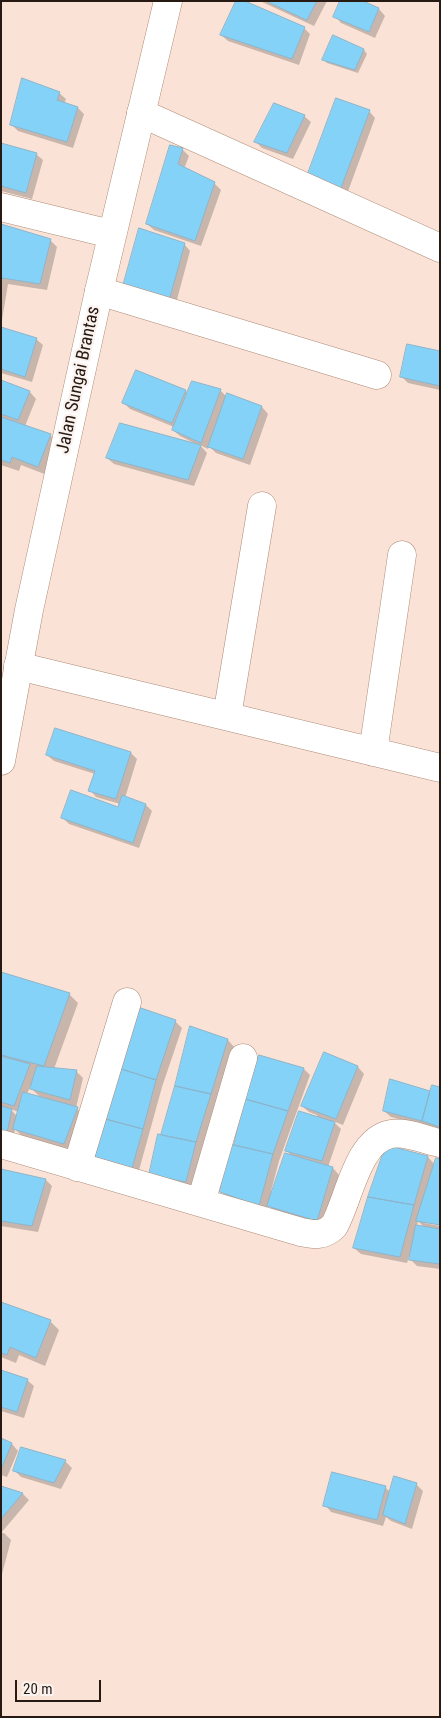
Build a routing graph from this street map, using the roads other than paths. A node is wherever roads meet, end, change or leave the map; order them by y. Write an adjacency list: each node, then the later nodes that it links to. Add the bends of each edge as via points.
1 (168, 1): 2 (street, Jalan Sungai Brantas)
2 (141, 113): 4 (street, Jalan Sungai Brantas); 5 (street)
3 (1, 207): 4 (street)
4 (111, 234): 6 (street, Jalan Sungai Brantas)
5 (440, 248)
6 (99, 291): 7 (street); 10 (street, Jalan Sungai Brantas)
7 (377, 375)
8 (262, 506): 11 (street)
9 (402, 555): 12 (street)
10 (18, 666): 11 (street); 13 (street, Jalan Sungai Brantas)
11 (227, 716): 12 (street)
12 (373, 752): 14 (street)
13 (1, 761)
14 (440, 768)
15 (127, 1002): 19 (street)
16 (243, 1058): 20 (street)
17 (440, 1143): 20 (street, via 404,1134 391,1134 374,1142 367,1149 334,1226 322,1235 301,1232)
18 (1, 1144): 19 (street)
19 (77, 1167): 20 (street)
20 (201, 1202)

